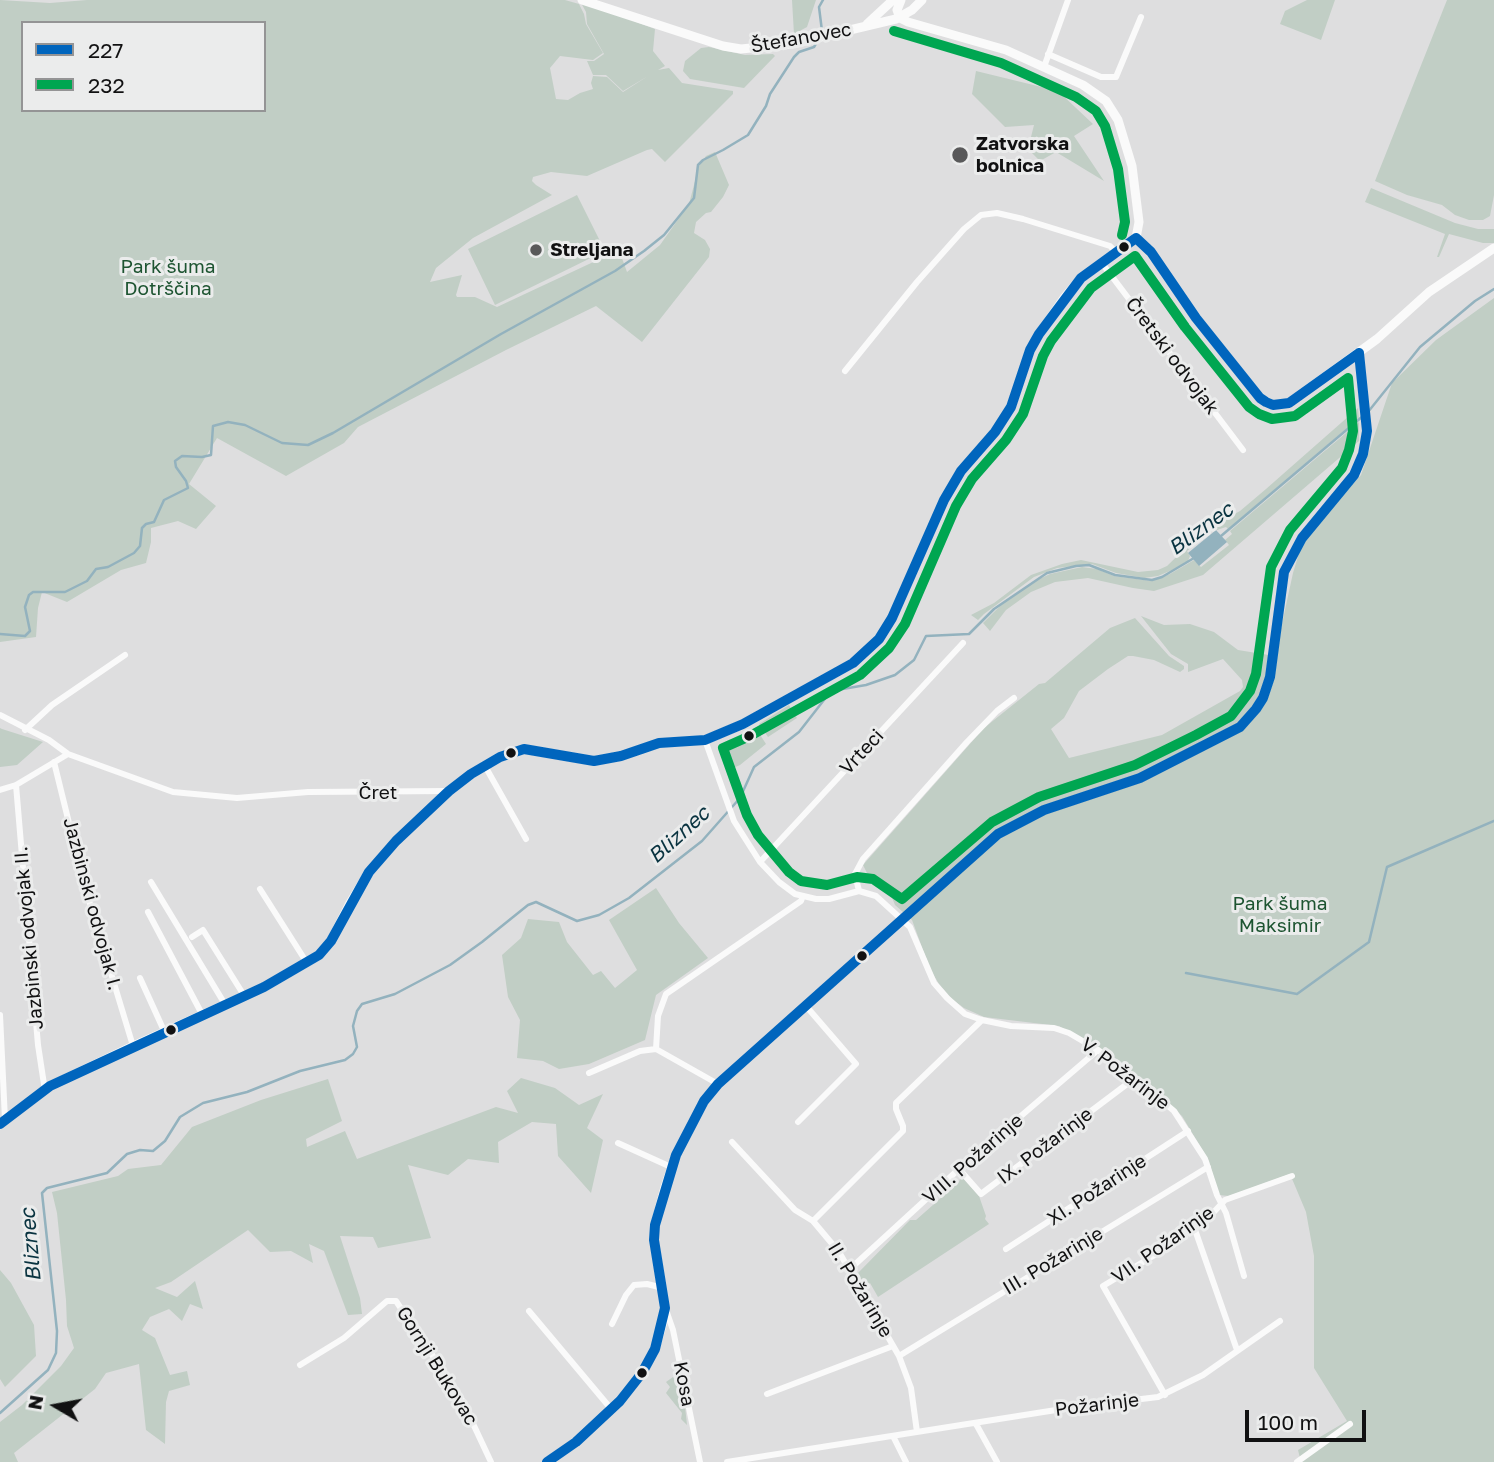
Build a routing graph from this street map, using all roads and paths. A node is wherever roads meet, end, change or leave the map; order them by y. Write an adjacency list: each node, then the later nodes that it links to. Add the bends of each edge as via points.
1 (582, 0): 8 (street, Štefanovec, via 741,49 813,39)
2 (894, 0): 8 (street)
3 (901, 0): 7 (street)
4 (922, 0): 7 (street)
5 (1068, 0): 9 (street)
6 (1141, 17): 9 (street, via 1116,77 1101,77)
7 (900, 18): 8 (street, Štefanovec); 10 (street, via 990,44)
8 (863, 26)
9 (1048, 54): 10 (street)
10 (1044, 67): 11 (street, via 1094,92 1118,120 1135,179)
11 (1136, 238): 13 (street); 15 (street, via 1266,402 1289,403)
12 (1494, 247): 15 (street, via 1429,292)
13 (1116, 252): 14 (street); 16 (street, via 1110,246 1023,219 997,213 981,215 917,282)
14 (1101, 262): 17 (street, Čretski odvojak); 23 (street, via 1081,278 1039,334 1011,407 944,500 879,639 853,663)
15 (1359, 353): 37 (street, via 1366,422 1363,454 1354,475 1302,538 1284,572 1264,698 1240,727 1140,778 1044,810 998,834)
16 (845, 371)
17 (1243, 450)
18 (963, 642): 31 (street, Vrteci)
19 (125, 655): 22 (street, via 52,705)
20 (1014, 698): 34 (street, via 967,742 863,859 855,874)
21 (0, 715): 22 (street, Čret)
22 (25, 730): 24 (street, Čret)
23 (705, 740): 26 (street, via 659,743 594,761 524,749); 31 (street, via 734,821)
24 (68, 754): 25 (street); 29 (street, Čret, via 173,793 237,798)
25 (54, 762): 27 (street); 48 (street, Jazbinski odvojak I., via 84,884)
26 (485, 766): 29 (street); 30 (street)
27 (16, 785): 28 (street); 54 (street, Jazbinski odvojak II.)
28 (0, 790)
29 (449, 791): 39 (street, via 369,872 331,941)
30 (526, 839)
31 (760, 862): 35 (street, via 779,882)
32 (151, 882): 42 (street)
33 (260, 889): 39 (street)
34 (859, 891): 35 (street, via 829,898); 37 (street, via 876,896)
35 (803, 896): 49 (street, via 666,994 658,1016)
36 (148, 912): 45 (street)
37 (902, 918): 43 (street); 46 (street, V. Požarinje, via 942,992 965,1014)
38 (192, 937): 41 (street, via 203,930)
39 (306, 964): 41 (street)
40 (140, 978): 47 (street)
41 (245, 997): 42 (street)
42 (226, 1006): 45 (street)
43 (806, 1006): 53 (street); 56 (street, via 856,1064)
44 (0, 1015): 55 (street)
45 (203, 1016): 47 (street)
46 (982, 1020): 50 (street, V. Požarinje, via 1054,1028); 65 (street, via 896,1103 903,1131)
47 (165, 1033): 48 (street)
48 (133, 1046): 54 (street)
49 (656, 1049): 51 (street, via 640,1051); 53 (street)
50 (1098, 1050): 52 (street, V. Požarinje); 62 (street, VIII. Požarinje)
51 (589, 1073)
52 (1135, 1078): 57 (street, V. Požarinje, via 1174,1111); 62 (street, IX. Požarinje, via 981,1194)
53 (719, 1084): 60 (street, via 699,1109)
54 (45, 1091): 55 (street)
55 (3, 1122)
56 (798, 1122)
57 (1188, 1131): 61 (street, V. Požarinje); 67 (street, XI. Požarinje)
58 (732, 1142): 65 (street, II. Požarinje, via 794,1210)
59 (618, 1143): 60 (street)
60 (671, 1167): 70 (street, via 654,1240)
61 (1208, 1167): 64 (street, V. Požarinje); 77 (street, III. Požarinje)
62 (959, 1169): 68 (street, VIII. Požarinje)
63 (1292, 1175): 64 (street, VII. Požarinje)
64 (1222, 1203): 66 (street, VII. Požarinje); 69 (street, VII. Požarinje)
65 (813, 1222): 68 (street, II. Požarinje, via 834,1243)
66 (1194, 1227): 76 (street); 80 (street, VII. Požarinje, via 1103,1286)
67 (1006, 1249)
68 (850, 1269): 75 (street, II. Požarinje)
69 (1244, 1276)
70 (663, 1288): 71 (street); 74 (street, via 634,1285)
71 (665, 1308): 81 (street, via 649,1360); 88 (street, Kosa)
72 (530, 1311): 81 (street)
73 (1280, 1321): 76 (street, Požarinje)
74 (612, 1324)
75 (894, 1346): 77 (street, II. Požarinje); 79 (street)
76 (1237, 1350): 80 (street, Požarinje)
77 (899, 1356): 84 (street, II. Požarinje, via 911,1388)
78 (300, 1364): 86 (street, Gornji Bukovac, via 344,1338 387,1301 396,1301 461,1398)
79 (767, 1394)
80 (1165, 1395): 82 (street, Požarinje)
81 (611, 1410): 87 (street)
82 (976, 1424): 84 (street, Požarinje); 91 (street)
83 (1350, 1424): 92 (street)
84 (917, 1432): 85 (street, Požarinje)
85 (893, 1436): 89 (street, Požarinje); 90 (street)
86 (491, 1462)
87 (547, 1462)
88 (700, 1462)
89 (727, 1462)
90 (906, 1462)
91 (996, 1462)
92 (1298, 1462)

